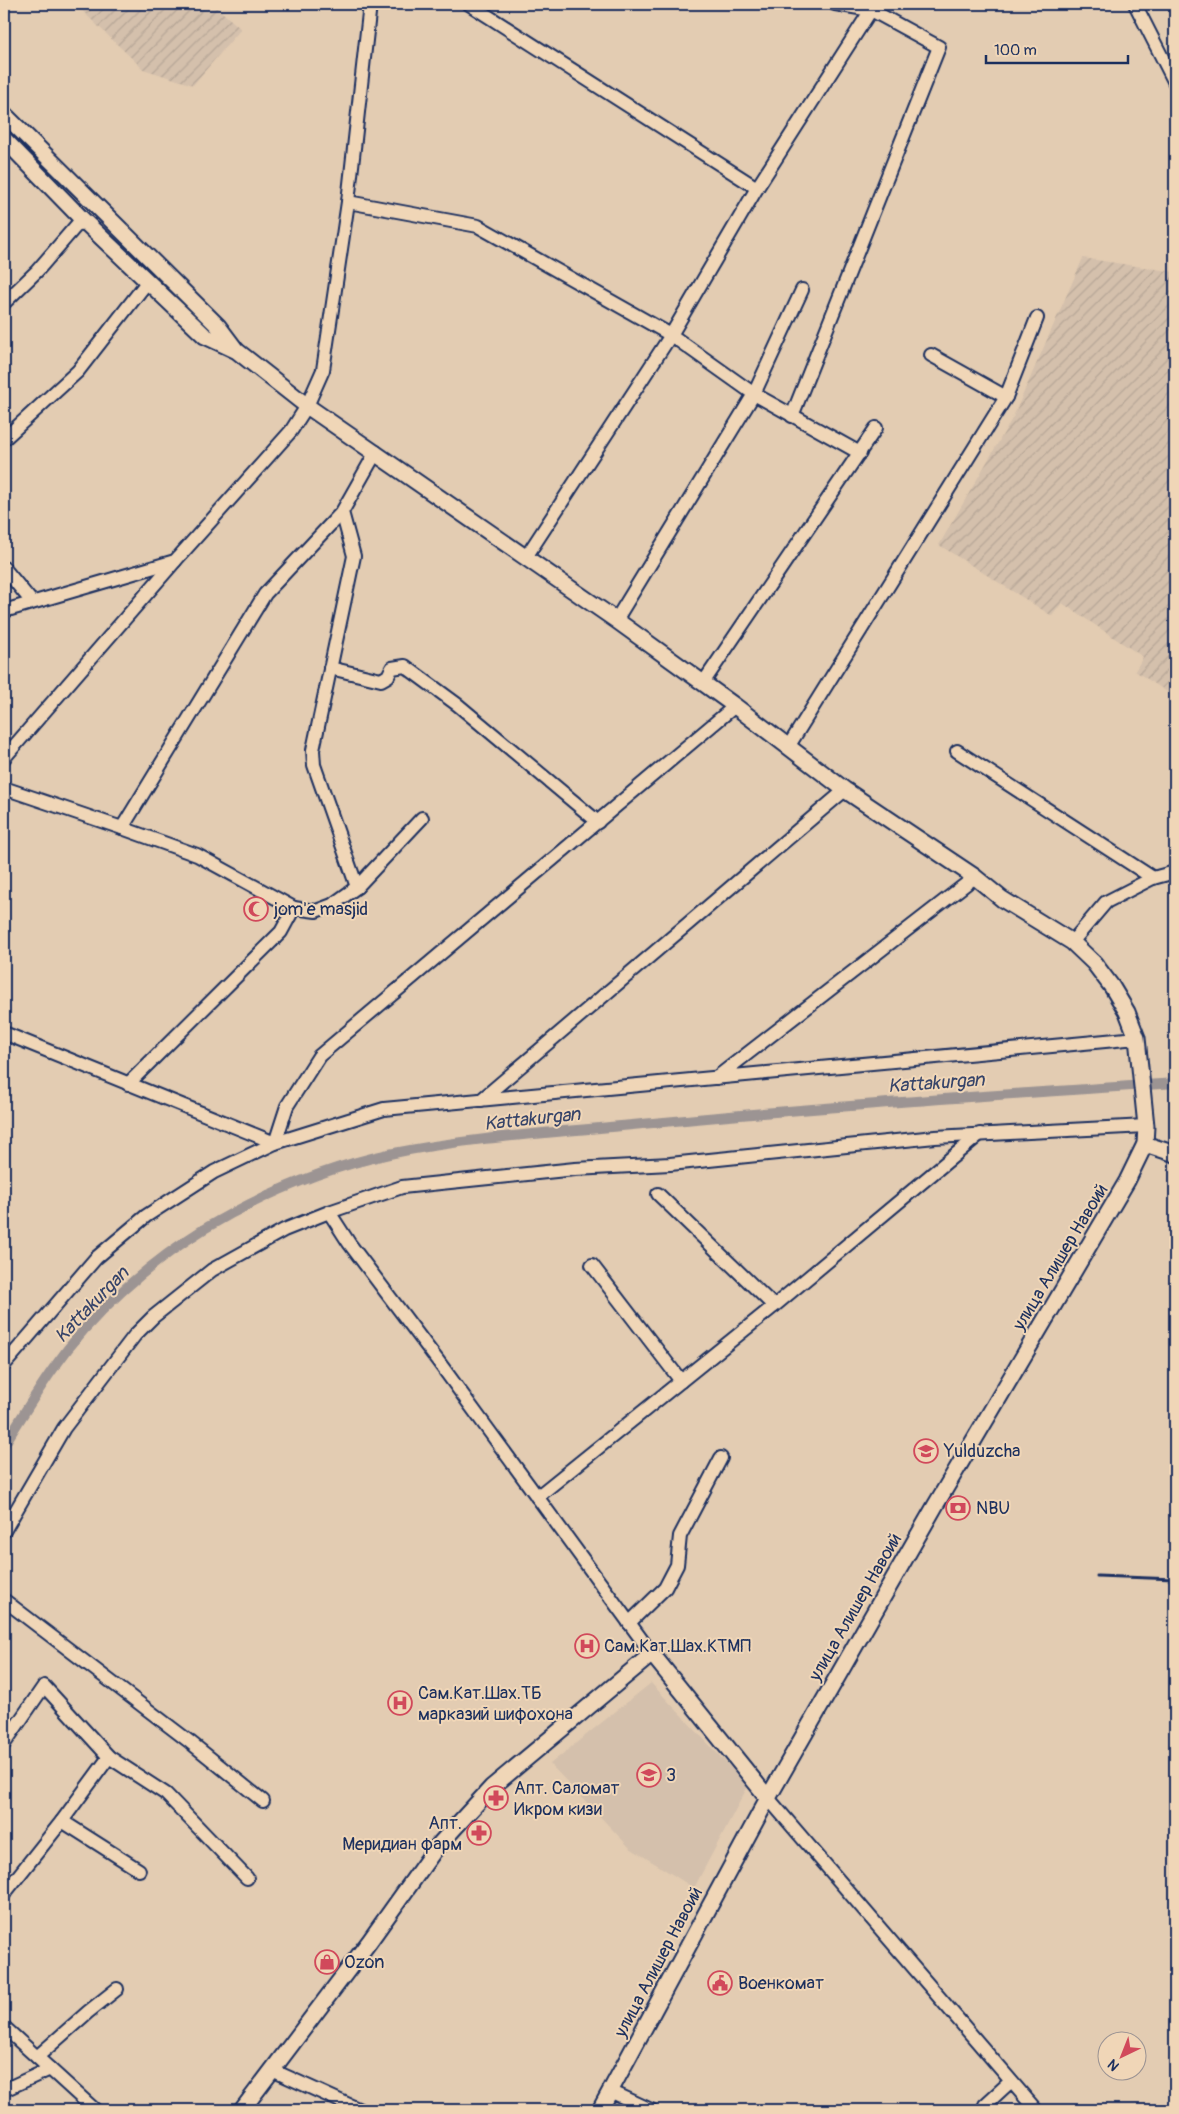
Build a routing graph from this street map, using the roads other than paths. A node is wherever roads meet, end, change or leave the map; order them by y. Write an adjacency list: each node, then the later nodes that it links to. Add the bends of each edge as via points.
1 (370, 4): 12 (street)
2 (469, 4): 11 (street)
3 (835, 4): 6 (street)
4 (1135, 4): 7 (street)
5 (1141, 4): 7 (street)
6 (871, 10): 11 (street); 24 (street, via 939,47)
7 (1148, 28): 8 (street)
8 (1175, 83)
9 (4, 114): 19 (main road, via 218,326)
10 (4, 139): 13 (main road)
11 (757, 188): 18 (street)
12 (348, 202): 18 (street, via 478,226); 23 (street, via 323,370)
13 (82, 219): 14 (main road); 16 (street)
14 (148, 281): 19 (main road, via 205,336); 26 (street, via 78,370)
15 (802, 290): 21 (street)
16 (4, 303)
17 (1037, 318): 22 (street)
18 (671, 335): 21 (street); 30 (street)
19 (237, 351): 23 (main road, улица Алишер Навоий)
20 (931, 355): 22 (street)
21 (754, 394): 24 (street); 35 (street)
22 (1006, 397): 39 (street)
23 (308, 406): 27 (main road, улица Алишер Навоий); 31 (street, via 291,431)
24 (792, 416): 28 (street)
25 (876, 428): 28 (street)
26 (4, 439)
27 (376, 452): 29 (street); 30 (main road, улица Алишер Навоий)
28 (860, 453): 37 (street)
29 (342, 512): 36 (street, via 354,556); 46 (street, via 265,594)
30 (526, 557): 35 (main road, улица Алишер Навоий)
31 (175, 561): 33 (street); 41 (street)
32 (4, 568): 33 (street)
33 (32, 602): 34 (street)
34 (4, 611)
35 (616, 620): 37 (main road, улица Алишер Навоий)
36 (330, 668): 45 (street, via 381,680 392,668 404,666 458,705); 50 (street, via 313,750 314,764)
37 (702, 683): 38 (main road, улица Алишер Навоий)
38 (735, 706): 39 (main road, улица Алишер Навоий); 45 (street)
39 (788, 747): 43 (main road, улица Алишер Навоий)
40 (957, 751): 49 (street)
41 (4, 758)
42 (4, 788): 46 (street)
43 (845, 790): 48 (main road, улица Алишер Навоий); 57 (street)
44 (422, 818): 50 (street)
45 (598, 822): 60 (street, via 319,1056 287,1106)
46 (122, 828): 51 (street, via 197,855)
47 (1175, 872): 49 (street)
48 (975, 877): 52 (main road, улица Алишер Навоий); 55 (street)
49 (1153, 878): 52 (street, via 1106,902)
50 (357, 887): 51 (street, via 332,905 316,911)
51 (294, 908): 56 (street, via 281,932)
52 (1072, 942): 54 (main road, улица Алишер Навоий, via 1112,987)
53 (4, 1033): 56 (street)
54 (1137, 1038): 55 (street); 58 (main road, улица Алишер Навоий)
55 (716, 1078): 57 (street)
56 (128, 1084): 60 (street)
57 (481, 1100): 60 (street, via 384,1109)
58 (1146, 1126): 59 (street); 61 (main road, улица Алишер Навоий)
59 (980, 1134): 64 (street, via 670,1164 575,1169 402,1188); 66 (street)
60 (275, 1143): 67 (street, via 214,1172 146,1216 96,1258)
61 (1145, 1144): 62 (main road); 77 (main road, улица Алишер Навоий)
62 (1175, 1154)
63 (658, 1194): 66 (street)
64 (328, 1212): 70 (street); 71 (street, via 284,1230 212,1270 153,1316 129,1342 64,1428)
65 (592, 1265): 68 (street)
66 (774, 1306): 68 (street)
67 (4, 1365)
68 (681, 1381): 70 (street)
69 (721, 1458): 73 (street, via 680,1536 677,1565 665,1588)
70 (536, 1497): 73 (street)
71 (4, 1531)
72 (4, 1600): 78 (street)
73 (629, 1623): 74 (street)
74 (652, 1654): 77 (main road); 87 (main road, via 492,1787 436,1848)
75 (4, 1744): 76 (street, via 44,1686)
76 (109, 1756): 79 (street); 81 (street, via 166,1794)
77 (768, 1798): 88 (street); 90 (main road, улица Алишер Навоий)
78 (263, 1801)
79 (62, 1821): 80 (street); 82 (street)
80 (139, 1870)
81 (248, 1878)
82 (4, 1894)
83 (117, 1989): 85 (street)
84 (4, 2027): 85 (street)
85 (37, 2057): 86 (street)
86 (50, 2070): 89 (street); 91 (street)
87 (272, 2070): 92 (main road); 93 (street)
88 (1010, 2082): 96 (street); 97 (street)
89 (4, 2090)
90 (610, 2091): 94 (main road, улица Алишер Навоий); 95 (street)
91 (95, 2110)
92 (242, 2110)
93 (360, 2110)
94 (600, 2110)
95 (651, 2110)
96 (983, 2110)
97 (1036, 2110)

